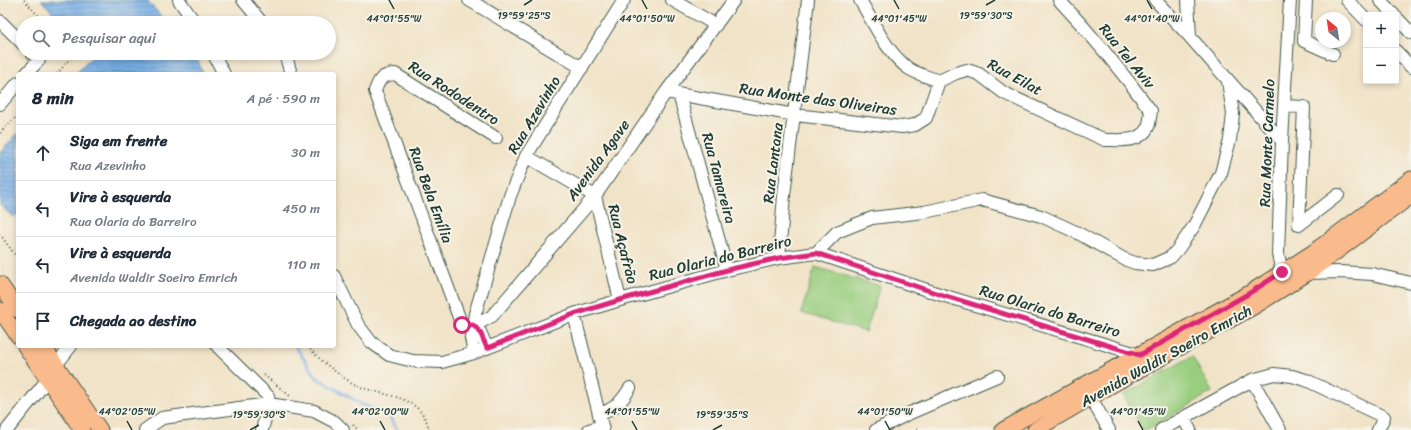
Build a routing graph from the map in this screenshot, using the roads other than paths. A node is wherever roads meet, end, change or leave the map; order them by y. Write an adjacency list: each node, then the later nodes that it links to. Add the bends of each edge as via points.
1 (179, 0): 17 (street)
2 (243, 0): 18 (street)
3 (469, 0): 32 (street)
4 (624, 0): 32 (street, Rua Azevinho)
5 (672, 0): 22 (street)
6 (734, 0): 22 (street, Avenida Agave)
7 (808, 0): 44 (street, Rua Lantana)
8 (860, 0): 37 (street, via 897,59 909,69)
9 (1059, 0): 45 (street, Rua Tel Aviv, via 1151,111 1149,126)
10 (1155, 0): 25 (street)
11 (1188, 0): 25 (street)
12 (1290, 0): 43 (street, Rua Monte Carmelo)
13 (1306, 0): 26 (street, via 1304,41)
14 (1347, 0): 19 (street)
15 (1380, 0): 16 (street)
16 (1391, 12)
17 (190, 16)
18 (256, 16)
19 (1363, 17)
20 (1399, 20): 23 (street)
21 (0, 21): 24 (street)
22 (716, 25): 40 (street, Avenida Agave)
23 (1411, 33)
24 (16, 37)
25 (1190, 37): 38 (street)
26 (1333, 54)
27 (1399, 54): 31 (street)
28 (39, 60): 33 (street)
29 (217, 60): 34 (street)
30 (287, 60): 35 (street)
31 (1411, 67)
32 (582, 68): 48 (street, Rua Azevinho)
33 (28, 72)
34 (223, 72)
35 (290, 72)
36 (395, 74): 46 (street, Rua Rododentro); 65 (street, Rua Bela Emília, via 385,75 375,91 460,320 464,327)
37 (939, 81): 44 (street, Rua Monte das Oliveiras, via 926,118 915,125 902,127); 45 (street, Rua Eilat, via 967,70 979,74 1004,93 1105,140)
38 (1228, 81): 47 (street); 53 (street, via 1233,114 1230,140 1221,173 1194,226 1178,249 1171,257 1153,265 1124,260 1078,233 1041,216 982,200 924,212 872,218 837,232)
39 (16, 85): 42 (street)
40 (666, 92): 41 (street, Rua Monte das Oliveiras); 51 (street, Avenida Agave)
41 (679, 94): 44 (street, Rua Monte das Oliveiras); 55 (street, Rua Tamareira)
42 (0, 104)
43 (1284, 106): 47 (street, Rua Monte Carmelo); 50 (street, via 1304,107 1300,225)
44 (795, 115): 54 (street, Rua Lantana, via 784,195)
45 (1140, 137)
46 (496, 138)
47 (1282, 141): 57 (street, Rua Monte Carmelo, via 1278,254)
48 (526, 156): 51 (street); 65 (street, Rua Azevinho, via 510,196)
49 (1411, 179): 57 (main road, Avenida Waldir Soeiro Emrich, via 1312,253)
50 (1338, 195)
51 (595, 196): 61 (street, Rua Açafrão); 65 (street, Avenida Agave, via 492,316)
52 (1411, 196): 56 (main road, Avenida Waldir Soeiro Emrich)
53 (816, 253): 54 (street, Rua Olaria do Barreiro); 73 (street, Rua Olaria do Barreiro)
54 (779, 258): 55 (street, Rua Olaria do Barreiro)
55 (727, 270): 61 (street, Rua Olaria do Barreiro)
56 (1308, 273): 57 (main road, Avenida Waldir Soeiro Emrich); 59 (street, via 1372,274)
57 (1286, 278): 73 (main road, Avenida Waldir Soeiro Emrich, via 1248,294)
58 (336, 280): 72 (street, Rua Olaria do Barreiro, via 358,325 371,342 389,355 413,361 442,362)
59 (1411, 283)
60 (0, 284): 62 (main road)
61 (620, 300): 64 (street, Rua Olaria do Barreiro)
62 (16, 307)
63 (0, 310): 66 (main road)
64 (574, 314): 71 (street, Rua Olaria do Barreiro); 82 (street)
65 (473, 325): 71 (street, via 480,332); 72 (street, Rua Azevinho, via 471,338)
66 (16, 333)
67 (26, 348): 76 (main road)
68 (44, 348): 74 (main road)
69 (69, 348): 74 (street)
70 (219, 348): 80 (street, via 268,396)
71 (487, 348): 72 (street, Rua Olaria do Barreiro)
72 (474, 353)
73 (1144, 360): 79 (main road, Avenida Waldir Soeiro Emrich); 91 (main road, Avenida Waldir Soeiro Emrich)
74 (56, 365): 76 (street); 86 (main road)
75 (997, 376): 90 (street)
76 (48, 379): 84 (street); 85 (main road)
77 (1252, 380): 81 (street); 96 (street); 97 (street, via 1274,374 1306,380 1384,417)
78 (630, 388): 82 (street)
79 (1091, 398): 92 (main road, Avenida Waldir Soeiro Emrich); 93 (street)
80 (269, 404): 83 (street, via 314,411); 87 (street, via 162,418); 88 (street)
81 (1183, 418): 94 (street); 95 (street)
82 (601, 424): 89 (street)
83 (346, 426)
84 (7, 430)
85 (82, 430)
86 (100, 430)
87 (146, 430)
88 (262, 430)
89 (589, 430)
90 (876, 430)
91 (1003, 430)
92 (1035, 430)
93 (1109, 430)
94 (1161, 430)
95 (1190, 430)
96 (1280, 430)
97 (1378, 430)

